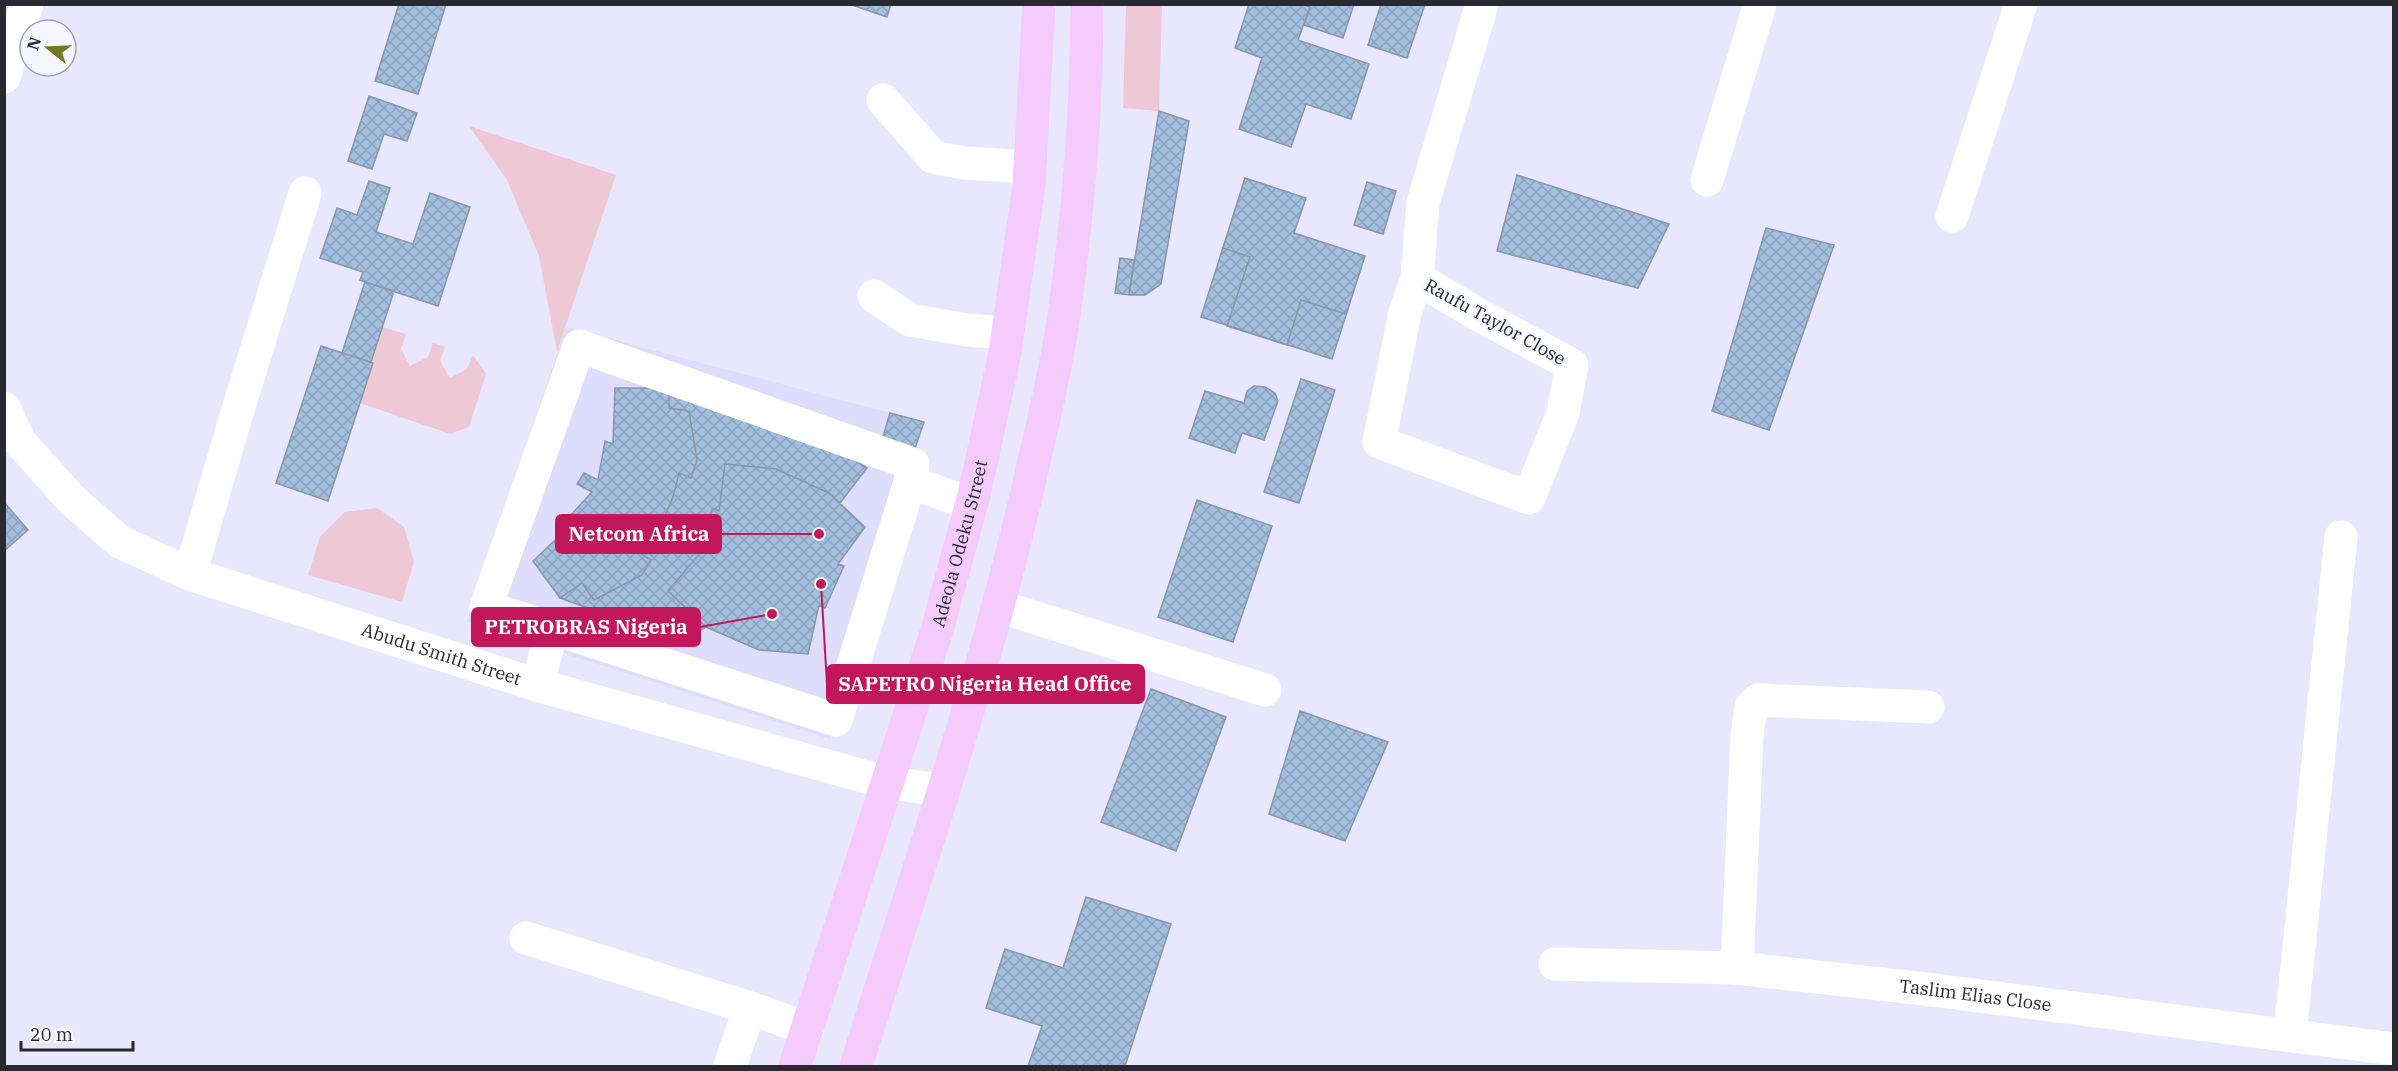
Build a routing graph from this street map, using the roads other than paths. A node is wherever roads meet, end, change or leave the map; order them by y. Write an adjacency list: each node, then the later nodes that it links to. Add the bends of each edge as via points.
1 (27, 4): 7 (street)
2 (1039, 4): 9 (main road, Adeola Odeku Street)
3 (1087, 4): 21 (main road, via 1080,169 1066,302 1041,435)
4 (1482, 4): 13 (street, Raufu Taylor Close, via 1423,203)
5 (1760, 4): 10 (street)
6 (2021, 4): 12 (street)
7 (4, 77)
8 (883, 100): 9 (street, via 933,157)
9 (1030, 167): 15 (main road, Adeola Odeku Street)
10 (1707, 180)
11 (305, 193): 20 (street)
12 (1952, 216)
13 (1417, 278): 13 (street, Raufu Taylor Close, via 1379,442 1529,498 1563,414 1572,365)
14 (874, 296): 15 (street, via 910,320)
15 (1008, 333): 18 (main road, Adeola Odeku Street)
16 (4, 408): 20 (street, Abudu Smith Street, via 20,442 72,500 120,542)
17 (910, 482): 18 (street); 22 (street, via 836,720); 22 (street, via 913,465 579,346 486,607)
18 (971, 504): 26 (main road, Adeola Odeku Street, via 937,630)
19 (2341, 537): 33 (street)
20 (190, 574): 23 (street, Abudu Smith Street)
21 (998, 606): 24 (street); 27 (main road)
22 (553, 628): 23 (street)
23 (537, 685): 26 (street, Abudu Smith Street)
24 (1265, 690)
25 (1928, 707): 30 (street, via 1758,700 1751,707)
26 (888, 783): 27 (street, Abudu Smith Street); 32 (main road, Adeola Odeku Street)
27 (943, 790): 37 (main road)
28 (526, 938): 31 (street)
29 (1555, 964): 30 (street, Taslim Elias Close)
30 (1737, 968): 33 (street, Taslim Elias Close)
31 (750, 1008): 32 (street); 35 (street)
32 (808, 1029): 36 (main road, Adeola Odeku Street)
33 (2290, 1035): 34 (street, Taslim Elias Close)
34 (2394, 1049)
35 (730, 1066)
36 (795, 1066)
37 (856, 1066)

